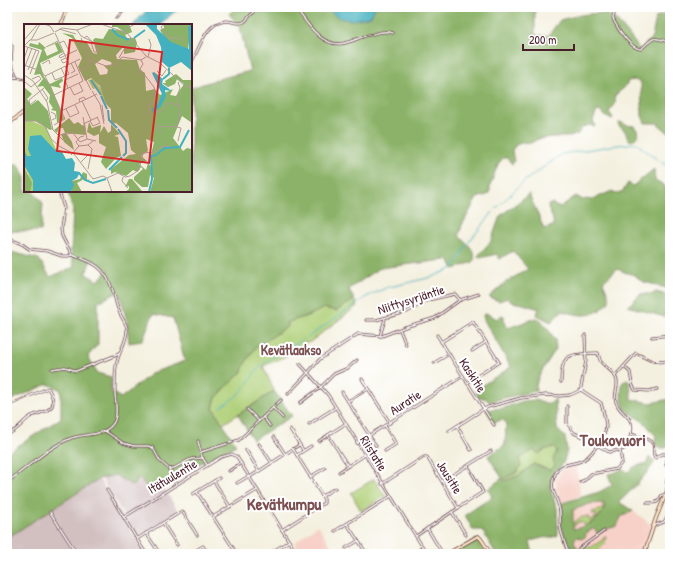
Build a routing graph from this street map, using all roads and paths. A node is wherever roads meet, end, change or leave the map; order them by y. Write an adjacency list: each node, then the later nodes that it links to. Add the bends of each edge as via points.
1 (68, 7): 7 (street)
2 (127, 7): 6 (street)
3 (268, 7): 11 (street, via 254,11 244,22 238,24 225,21 217,24 208,31)
4 (295, 7): 8 (street, via 313,31 327,41 343,43 378,32)
5 (616, 7): 9 (street, via 614,21 625,38 636,48 641,49 653,38)
6 (117, 18)
7 (61, 24)
8 (393, 32)
9 (670, 42)
10 (7, 44): 12 (street, via 12,46 11,64)
11 (192, 61)
12 (17, 77): 13 (street); 14 (street)
13 (7, 78)
14 (24, 79)
15 (24, 112): 16 (street)
16 (7, 125)
17 (58, 192): 19 (street, via 64,208 62,236)
18 (7, 238): 19 (street, via 29,249 62,256)
19 (72, 255): 34 (street, via 89,260 106,275 119,312 127,325 125,342)
20 (479, 294): 21 (street)
21 (460, 300): 22 (street, Niittysyrjäntie, via 455,294 441,296 428,300 410,311); 24 (street, via 434,318)
22 (385, 318): 23 (street, Niittysyrjäntie); 28 (street)
23 (366, 320)
24 (399, 329): 28 (street); 32 (street)
25 (437, 335): 30 (street, Kaskitie)
26 (585, 335): 36 (street)
27 (670, 335): 29 (street)
28 (380, 336): 43 (street, via 358,334 320,359)
29 (652, 337)
30 (441, 342): 31 (street, via 473,322); 35 (street, Kaskitie)
31 (486, 342): 33 (street); 47 (street, via 499,362)
32 (406, 345)
33 (472, 351)
34 (119, 354): 42 (street, via 77,371 65,368); 75 (street, via 114,392 116,417)
35 (449, 354): 39 (street); 44 (street, Kaskitie)
36 (586, 354): 45 (street, via 598,353 601,362); 48 (street, via 570,355 566,358); 52 (street)
37 (357, 360): 49 (street, via 348,368 334,374)
38 (670, 361): 41 (street, via 651,361 636,353)
39 (434, 363)
40 (300, 364): 43 (street, Riistatie)
41 (624, 367): 45 (street); 51 (street, via 630,372 635,390)
42 (52, 369)
43 (308, 372): 49 (street, Riistatie); 54 (street)
44 (463, 376): 47 (street, Kaskitie); 67 (street, Auratie)
45 (616, 376): 78 (street, via 615,401 630,420)
46 (362, 380): 50 (street)
47 (467, 382): 63 (street, Kaskitie)
48 (561, 382)
49 (321, 387): 57 (street); 61 (street, Riistatie)
50 (368, 389): 56 (street); 67 (street)
51 (657, 389)
52 (581, 390): 63 (street, via 564,396 521,398); 86 (street, via 602,406 606,429)
53 (342, 392): 56 (street)
54 (288, 394)
55 (281, 400): 60 (street)
56 (348, 401): 80 (street)
57 (300, 403)
58 (7, 406): 77 (street, via 48,388 53,402 46,411 30,417 16,430)
59 (567, 406): 86 (street, via 567,423 574,433)
60 (273, 408): 64 (street); 65 (street)
61 (335, 408): 68 (street); 69 (street, Riistatie)
62 (247, 409): 66 (street)
63 (484, 409): 70 (street, Kaskitie); 73 (street)
64 (263, 417): 66 (street); 71 (street)
65 (283, 418)
66 (259, 421): 97 (street, via 239,440)
67 (390, 423): 72 (street, Auratie)
68 (309, 424)
69 (345, 424): 79 (street); 85 (street, Riistatie)
70 (494, 425)
71 (270, 426)
72 (385, 426): 80 (street, Auratie); 94 (street, via 396,444)
73 (457, 426): 76 (street); 93 (street)
74 (290, 429): 87 (street)
75 (105, 431): 109 (street, via 123,443 153,448 160,461); 119 (street, via 80,435 63,442)
76 (449, 431)
77 (7, 434)
78 (631, 434): 96 (street, via 627,446); 107 (street, via 650,441 654,457 667,455 666,465)
79 (328, 435): 83 (street); 105 (street)
80 (369, 436): 85 (street, Auratie); 89 (street)
81 (274, 437): 98 (street)
82 (198, 441): 97 (street)
83 (319, 441)
84 (259, 444): 103 (street)
85 (357, 444): 100 (street, Riistatie)
86 (597, 444): 96 (street, via 610,452); 173 (street, via 586,459 561,467 553,480 553,489 559,505 560,526)
87 (300, 445): 90 (street); 92 (street)
88 (311, 446): 92 (street)
89 (376, 446)
90 (293, 449): 98 (street); 99 (street)
91 (246, 450): 111 (street)
92 (303, 450): 99 (street)
93 (472, 450)
94 (385, 451)
95 (492, 451): 106 (street)
96 (620, 451): 120 (street, via 622,462 617,470 591,474)
97 (201, 452): 101 (street)
98 (285, 454): 103 (street)
99 (297, 455): 114 (street)
100 (365, 455): 105 (street); 122 (street, Riistatie)
101 (203, 458): 104 (street); 109 (street, via 186,461)
102 (241, 463): 104 (street, Itätuulentie, via 236,455 232,454 221,457); 110 (street); 113 (street)
103 (272, 463): 111 (street)
104 (207, 466): 123 (street, Itätuulentie)
105 (348, 466): 112 (street)
106 (468, 466): 118 (street); 134 (street, via 483,492)
107 (670, 466): 129 (street)
108 (324, 468): 114 (street)
109 (169, 469): 123 (street)
110 (228, 470)
111 (259, 472): 113 (street)
112 (339, 472)
113 (249, 477): 121 (street); 126 (street)
114 (310, 477): 130 (street)
115 (670, 477): 129 (street)
116 (219, 478): 117 (street)
117 (214, 481): 127 (street); 133 (street)
118 (443, 481): 122 (street, Jousitie, via 426,457); 134 (street, Jousitie)
119 (7, 482)
120 (580, 482)
121 (237, 484)
122 (382, 484): 131 (street, Riistatie)
123 (176, 485): 138 (street, Itätuulentie)
124 (335, 488): 130 (street)
125 (107, 490): 138 (street)
126 (257, 490): 133 (street); 144 (street)
127 (197, 492): 128 (street); 139 (street)
128 (193, 494)
129 (666, 494): 132 (street, via 656,503); 142 (street)
130 (322, 496): 144 (street, via 324,503)
131 (391, 496): 141 (street); 149 (street, Riistatie)
132 (647, 503)
133 (230, 507): 139 (street)
134 (458, 508): 136 (street, Jousitie)
135 (50, 512): 159 (street)
136 (452, 512): 143 (street, Jousitie); 150 (street)
137 (670, 512): 142 (street, via 664,522)
138 (124, 517): 151 (street)
139 (213, 517): 165 (street)
140 (163, 523): 147 (street); 148 (street, via 182,511); 154 (street)
141 (347, 524): 145 (street); 153 (street)
142 (653, 526): 175 (street)
143 (427, 528): 149 (street, Jousitie); 158 (street)
144 (282, 530): 152 (street)
145 (335, 531)
146 (604, 531): 174 (street)
147 (146, 533): 151 (street); 162 (street)
148 (197, 535)
149 (416, 536): 155 (street, Riistatie)
150 (466, 536)
151 (137, 539): 157 (street)
152 (290, 541): 166 (street); 167 (street)
153 (358, 541): 156 (street); 168 (street)
154 (177, 545)
155 (423, 547): 169 (street); 170 (street, Riistatie)
156 (346, 548)
157 (144, 550): 160 (street); 161 (street)
158 (441, 551)
159 (77, 554)
160 (138, 554)
161 (146, 554)
162 (160, 554)
163 (190, 554): 164 (street, via 203,546)
164 (208, 554)
165 (237, 554)
166 (269, 554)
167 (297, 554)
168 (367, 554)
169 (413, 554)
170 (428, 554)
171 (447, 554): 172 (street, via 478,536)
172 (491, 554)
173 (570, 554)
174 (575, 554)
175 (644, 554)

